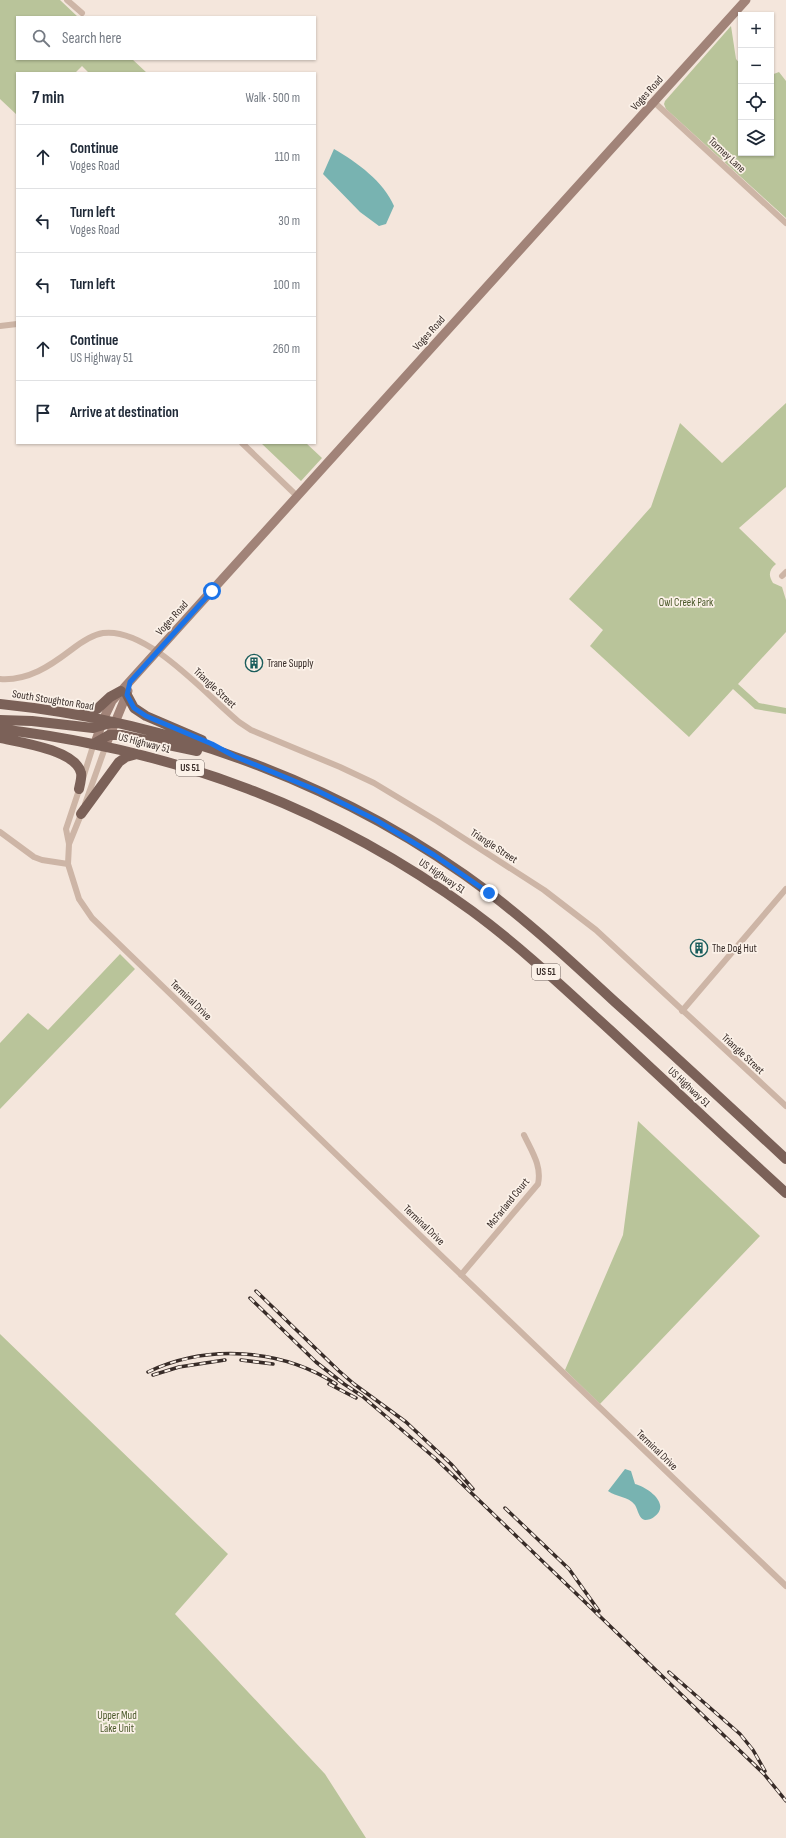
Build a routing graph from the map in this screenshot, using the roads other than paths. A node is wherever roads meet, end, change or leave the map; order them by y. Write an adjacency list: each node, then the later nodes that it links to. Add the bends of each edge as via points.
1 (67, 0): 3 (street)
2 (746, 0): 4 (street, Voges Road)
3 (82, 13)
4 (654, 102): 5 (street, Tormey Lane); 9 (street, Voges Road)
5 (786, 223)
6 (16, 324): 7 (street)
7 (0, 326)
8 (243, 444): 9 (street)
9 (297, 496): 10 (street, Voges Road)
10 (158, 651): 11 (street, Triangle Street, via 126,636 102,633 84,640 43,670 13,679); 12 (street, Voges Road, via 130,682); 32 (street, Triangle Street, via 251,730 319,757 374,783 544,890 596,930)
11 (0, 679)
12 (124, 693): 14 (main road, via 110,697 97,709); 16 (street, Voges Road); 17 (street, Voges Road, via 112,701); 25 (main road, via 134,708 146,716)
13 (0, 704): 14 (main road, South Stoughton Road / US 51)
14 (80, 715): 17 (main road, South Stoughton Road / US 51)
15 (0, 720): 17 (main road, via 93,728)
16 (114, 722): 17 (main road, US Highway 51 / US 51); 19 (street, Voges Road); 23 (main road, US Highway 51 / US 51)
17 (102, 723): 21 (street, Voges Road)
18 (0, 729): 21 (main road, US Highway 51 / US 51)
19 (109, 735): 21 (main road); 22 (street, Voges Road); 23 (main road, via 148,740 202,752)
20 (0, 738): 26 (main road, via 45,748 68,759 82,774)
21 (94, 743): 22 (main road, US Highway 51 / US 51); 26 (street, Terminal Drive)
22 (106, 745): 24 (main road, US Highway 51 / US 51); 27 (street, Terminal Drive)
23 (222, 752): 25 (main road, US Highway 51 / US 51)
24 (138, 753): 27 (main road, via 119,762); 36 (main road, US Highway 51 / US 51, via 213,775 300,810 362,841 446,892 531,958)
25 (234, 756): 35 (main road, US Highway 51 / US 51, via 316,790 376,820 434,855 489,893 548,940)
26 (79, 789): 29 (street, Terminal Drive, via 66,829)
27 (82, 814): 29 (street, Terminal Drive)
28 (0, 832): 30 (street, via 34,857)
29 (68, 844): 30 (street, Terminal Drive)
30 (68, 864): 37 (street, Terminal Drive, via 79,899 101,927)
31 (786, 889): 32 (street)
32 (682, 1010): 33 (street, Triangle Street)
33 (786, 1106)
34 (524, 1135): 37 (street, McFarland Court, via 541,1174 538,1184)
35 (786, 1159)
36 (786, 1193)
37 (460, 1275): 38 (street, Terminal Drive)
38 (786, 1586)

